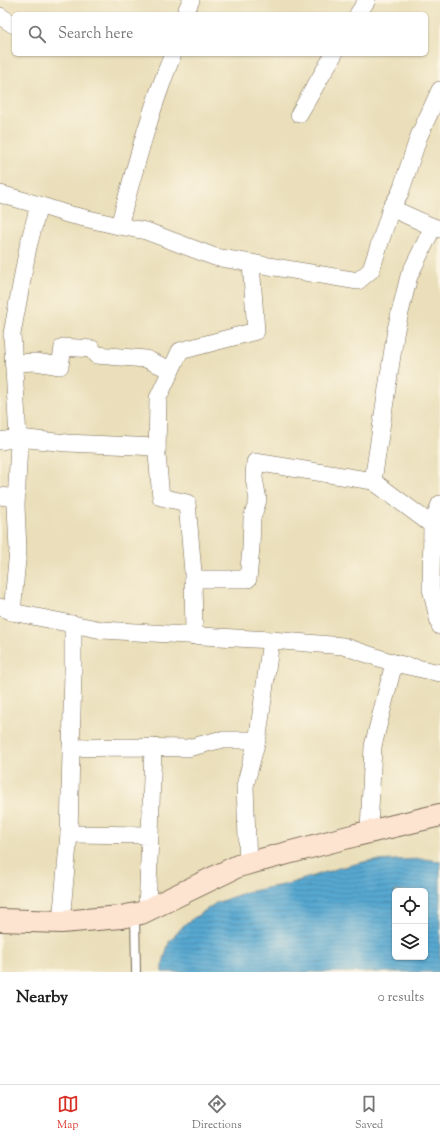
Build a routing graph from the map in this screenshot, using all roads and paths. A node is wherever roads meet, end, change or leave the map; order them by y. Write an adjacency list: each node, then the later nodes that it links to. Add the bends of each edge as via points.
1 (191, 0): 3 (street)
2 (367, 0): 4 (street)
3 (186, 12)
4 (359, 12)
5 (0, 16): 6 (street)
6 (12, 24)
7 (172, 56): 14 (street, via 142,141)
8 (333, 56): 10 (street)
9 (440, 90): 13 (street, via 419,136 400,193)
10 (299, 114)
11 (0, 194): 12 (street)
12 (39, 205): 14 (street); 17 (street)
13 (391, 208): 15 (street); 16 (street, via 371,270 358,281)
14 (119, 226): 16 (street, via 146,231 216,257)
15 (437, 228): 23 (street, via 409,276 396,329)
16 (251, 263): 19 (street, via 256,331 180,351)
17 (6, 333): 18 (street)
18 (13, 363): 19 (street, via 36,362 60,366 63,347 92,349 96,355 146,359); 20 (street)
19 (171, 370): 22 (street, via 158,398)
20 (18, 438): 21 (street); 22 (street); 24 (street)
21 (0, 441)
22 (157, 447): 27 (street, via 162,497 187,503)
23 (373, 481): 26 (street); 27 (street, via 255,462 254,478 258,500 252,518 248,579)
24 (8, 497): 29 (street, via 18,550)
25 (440, 504): 26 (street)
26 (436, 526): 28 (street)
27 (193, 579): 32 (street)
28 (436, 590): 31 (street)
29 (6, 609): 30 (street)
30 (73, 624): 32 (street, via 102,630); 38 (street)
31 (440, 626)
32 (194, 636): 33 (street)
33 (271, 640): 34 (street, via 343,646); 36 (street)
34 (394, 663): 35 (street); 40 (street, via 373,746)
35 (440, 673)
36 (257, 740): 37 (street, via 219,740 188,748); 43 (street, via 245,786)
37 (153, 747): 38 (street); 42 (street)
38 (71, 748): 41 (street)
39 (440, 815): 40 (main road)
40 (370, 832): 43 (main road)
41 (69, 834): 42 (street); 46 (street)
42 (150, 835): 44 (street)
43 (248, 864): 44 (main road, via 238,866)
44 (141, 912): 46 (main road, via 121,917); 47 (lane)
45 (0, 920): 46 (main road)
46 (61, 922)
47 (136, 972)

